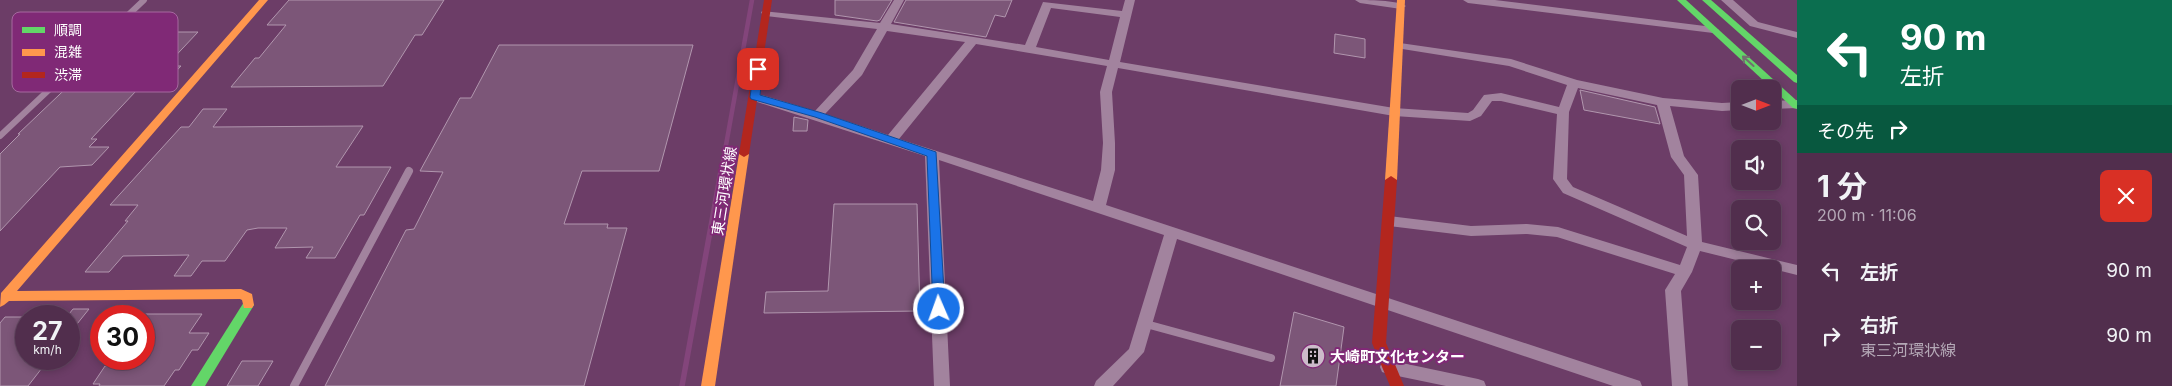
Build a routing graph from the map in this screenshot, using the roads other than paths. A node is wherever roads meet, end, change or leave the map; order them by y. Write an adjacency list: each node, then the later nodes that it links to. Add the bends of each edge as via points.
1 (144, 0): 12 (lane)
2 (264, 0): 43 (street)
3 (768, 0): 13 (street, 東三河環状線)
4 (899, 0): 15 (street)
5 (1130, 0): 14 (street)
6 (1360, 0): 11 (street)
7 (1468, 0): 16 (street)
8 (1681, 0): 16 (street)
9 (1706, 0): 22 (street)
10 (1726, 0): 17 (street, via 1754,24)
11 (1401, 3): 19 (street)
12 (131, 12)
13 (766, 13): 15 (street); 25 (street, 東三河環状線)
14 (1127, 15): 20 (street, via 1047,4); 21 (street)
15 (884, 27): 18 (street); 32 (street, via 858,72)
16 (1713, 30): 28 (street, one-way to 16)
17 (1797, 34)
18 (973, 40): 20 (street); 34 (street)
19 (1400, 46): 23 (street, via 1511,63); 30 (street)
20 (1029, 50): 21 (street)
21 (1112, 65): 30 (street); 37 (street, via 1106,92 1110,143 1108,170)
22 (1797, 80)
23 (1574, 83): 26 (street); 31 (street)
24 (47, 92): 33 (lane)
25 (755, 97): 32 (street); 50 (street, 東三河環状線)
26 (1663, 102): 29 (street); 40 (street, via 1678,157 1691,175)
27 (1781, 105): 28 (street)
28 (1796, 105)
29 (1731, 106)
30 (1394, 112): 31 (street, via 1470,117 1488,98 1501,97); 38 (street)
31 (1563, 112): 40 (street, via 1560,179 1568,190)
32 (818, 115): 34 (street)
33 (0, 136)
34 (891, 140): 35 (street)
35 (932, 154): 37 (street); 51 (street)
36 (409, 171): 49 (lane)
37 (1098, 206): 39 (street)
38 (1389, 221): 42 (street, via 1488,232 1527,229 1558,232); 44 (street)
39 (1172, 232): 44 (street); 45 (street)
40 (1695, 245): 41 (street); 42 (street)
41 (1797, 270)
42 (1685, 272): 56 (street, via 1673,290)
43 (2, 299): 48 (street, via 241,294 248,297 248,306)
44 (1381, 302): 47 (street, via 1379,343); 55 (street)
45 (1146, 324): 46 (lane); 52 (street, via 1136,352)
46 (1271, 358)
47 (1388, 367): 53 (street); 54 (street)
48 (198, 386)
49 (294, 386)
50 (708, 386)
51 (942, 386)
52 (1102, 386)
53 (1397, 386)
54 (1478, 386)
55 (1634, 386)
56 (1680, 386)

